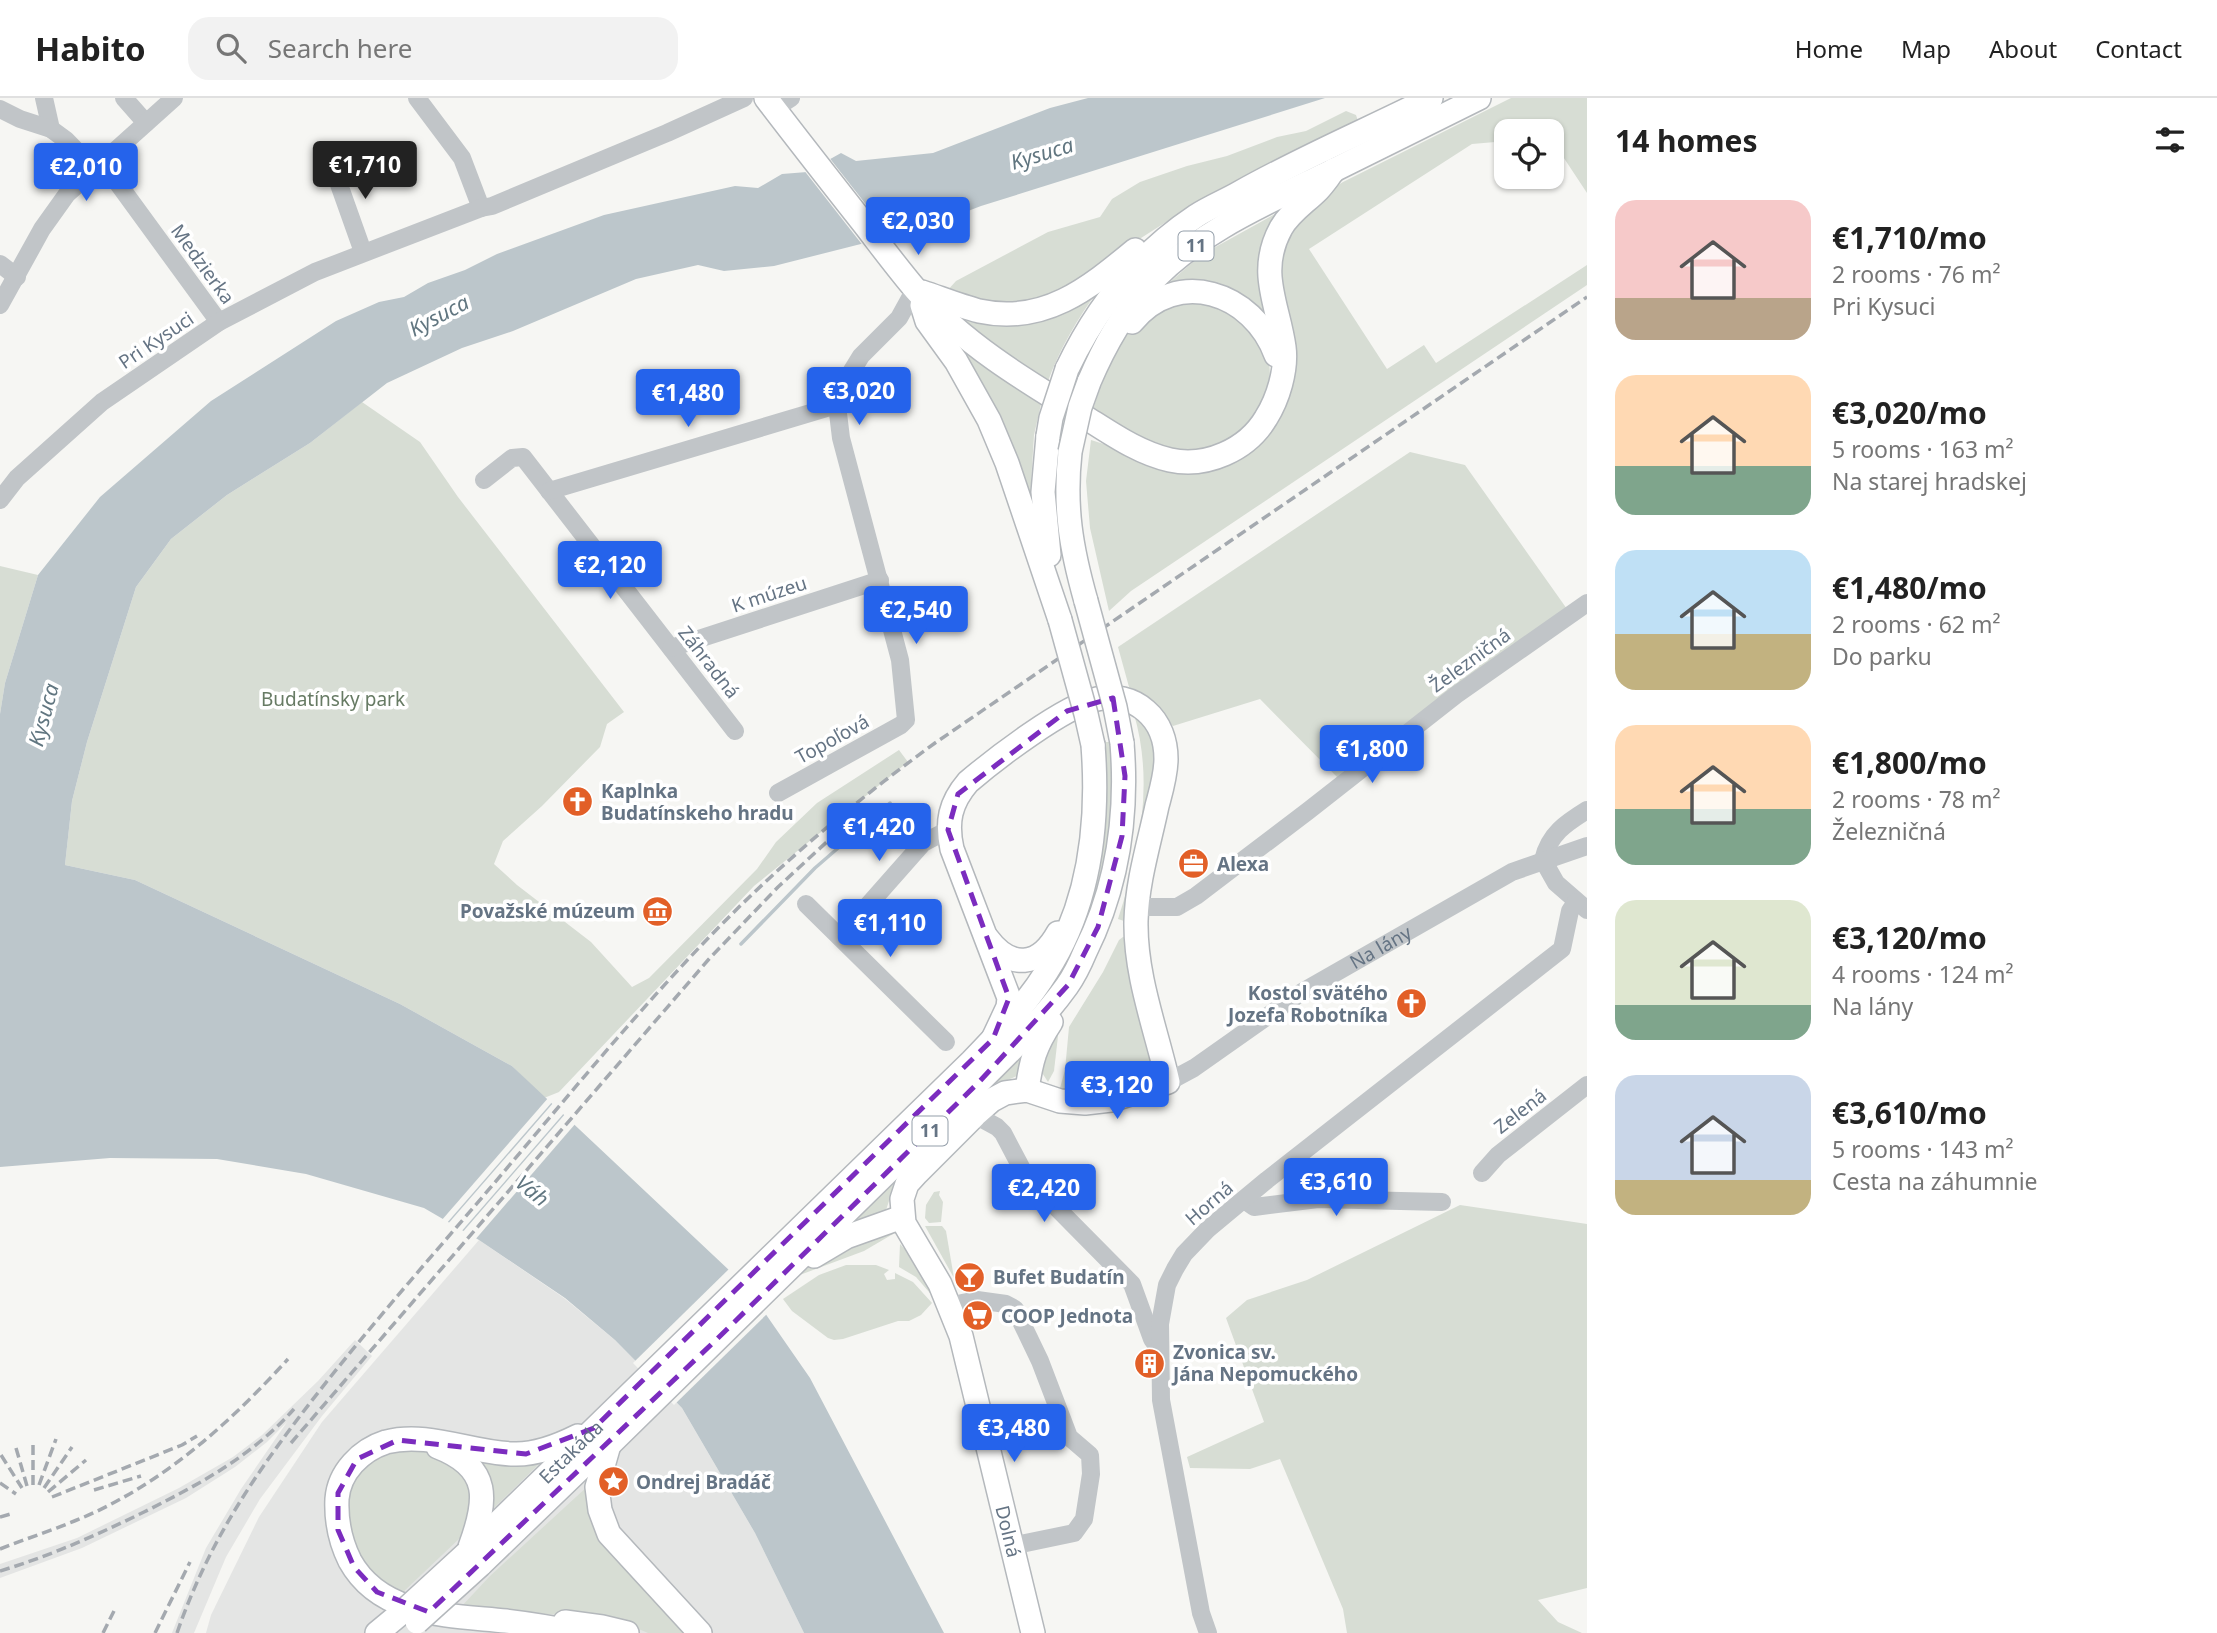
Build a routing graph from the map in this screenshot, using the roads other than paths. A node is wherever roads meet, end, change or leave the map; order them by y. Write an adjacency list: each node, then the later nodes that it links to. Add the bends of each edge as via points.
1 (44, 98): 11 (street)
2 (124, 98): 10 (street)
3 (174, 98): 10 (street)
4 (417, 98): 15 (street, via 462,158)
5 (744, 98): 15 (street, Pri Kysuci)
6 (1431, 98): 16 (main road, 11)
7 (1479, 98): 14 (main road, 11)
8 (780, 108): 20 (main road)
9 (0, 109): 11 (street)
10 (146, 123): 12 (street)
11 (51, 129): 12 (street, Medzierka)
12 (99, 166): 19 (street, via 67,194); 22 (street, Medzierka)
13 (331, 170): 17 (street)
14 (1334, 170): 23 (main road, 11, via 1234,221 1170,265 1117,325); 24 (main road, via 1290,216 1274,250 1269,272 1284,346)
15 (481, 208): 17 (street, Pri Kysuci)
16 (1196, 216): 20 (main road, via 1171,223 1084,291 1049,307 1020,313 979,311); 31 (main road, 11, bridge, via 1118,286 1089,326 1067,369 1051,418 1044,467 1044,517)
17 (363, 252): 22 (street, Pri Kysuci)
18 (0, 264): 19 (street)
19 (17, 277): 21 (street)
20 (915, 289): 24 (main road, via 993,359 1124,441 1171,460 1208,459 1242,444 1266,419); 25 (street, via 899,318 850,372); 31 (main road, via 927,321 989,420)
21 (0, 305)
22 (219, 322): 28 (street, Pri Kysuci, via 102,402 17,478)
23 (1092, 373): 24 (main road, via 1147,307 1173,294 1202,292 1231,301 1255,317 1271,341); 45 (main road, 11, bridge, via 1070,452 1066,498 1075,562 1122,743 1124,810 1116,868 1098,927)
24 (1280, 381)
25 (837, 405): 27 (street); 29 (street, via 841,438)
26 (484, 480): 27 (street, Záhradná, via 512,458 523,457)
27 (549, 491): 32 (street, Záhradná)
28 (0, 500)
29 (880, 580): 32 (street, K múzeu); 34 (street, Topoľová, via 900,660 906,720)
30 (1587, 603): 42 (street, Železničná, via 1456,695 1196,896 1177,906)
31 (1060, 620): 39 (main road, 11, bridge, via 1093,745 1094,830)
32 (671, 648): 33 (street, Záhradná)
33 (735, 731)
34 (778, 793)
35 (1587, 810): 38 (street, via 1556,832 1546,844)
36 (948, 830): 42 (main road, via 958,794 1003,755 1079,705 1111,697 1129,700 1155,721 1166,758); 43 (street, via 923,843); 44 (main road)
37 (1587, 846): 38 (street, Na lány)
38 (1543, 859): 41 (street, via 1556,883); 48 (street, Na lány, via 1512,872 1302,992)
39 (1080, 893): 44 (main road, via 1048,948 1034,958 1006,957); 46 (main road, 11, via 1067,934 1048,971)
40 (806, 904): 43 (street)
41 (1582, 906): 53 (street, Horná, via 1570,911 1562,950)
42 (1137, 907): 48 (main road, via 1141,978)
43 (840, 937): 47 (street)
44 (987, 938): 46 (main road, via 1009,1003)
45 (1075, 973): 50 (main road, via 1073,988 1037,1043); 56 (main road, 11, via 1032,1028)
46 (993, 1039): 56 (main road, 11)
47 (946, 1042)
48 (1168, 1082): 50 (main road, Na lány, via 1121,1098 1085,1103 1060,1101)
49 (1587, 1085): 52 (street, Zelená, via 1498,1155)
50 (1027, 1090): 51 (main road, via 1005,1093)
51 (975, 1115): 55 (main road, via 907,1185); 58 (street, via 1003,1133 1023,1171 1132,1284)
52 (1482, 1173)
53 (1244, 1200): 54 (street, via 1254,1207 1318,1199); 58 (street, Horná, via 1208,1229 1175,1269 1163,1304)
54 (1442, 1202)
55 (902, 1217): 56 (main road); 57 (main road, Dolná)
56 (769, 1272): 59 (main road, Estakáda / 11)
57 (952, 1310): 61 (main road, Dolná); 61 (street, via 977,1300 1015,1309 1069,1437 1090,1455 1084,1519 1074,1534)
58 (1159, 1349): 63 (street, Horná, via 1161,1400)
59 (601, 1437): 60 (main road, via 526,1454); 62 (main road, Estakáda, via 589,1460); 69 (main road, via 597,1487 609,1534)
60 (422, 1440): 62 (main road, via 461,1458 481,1485); 64 (main road, via 376,1446 348,1470 338,1493 337,1516 347,1555 363,1581 395,1602 453,1616)
61 (1011, 1546): 70 (main road, Dolná)
62 (474, 1559): 65 (main road, Estakáda, bridge); 66 (main road, Estakáda, bridge)
63 (1201, 1613): 71 (street); 72 (street, Horná)
64 (509, 1621): 67 (main road); 68 (main road, via 574,1622)
65 (377, 1633)
66 (404, 1633)
67 (580, 1633)
68 (627, 1633)
69 (700, 1633)
70 (1033, 1633)
71 (1196, 1633)
72 (1209, 1633)

